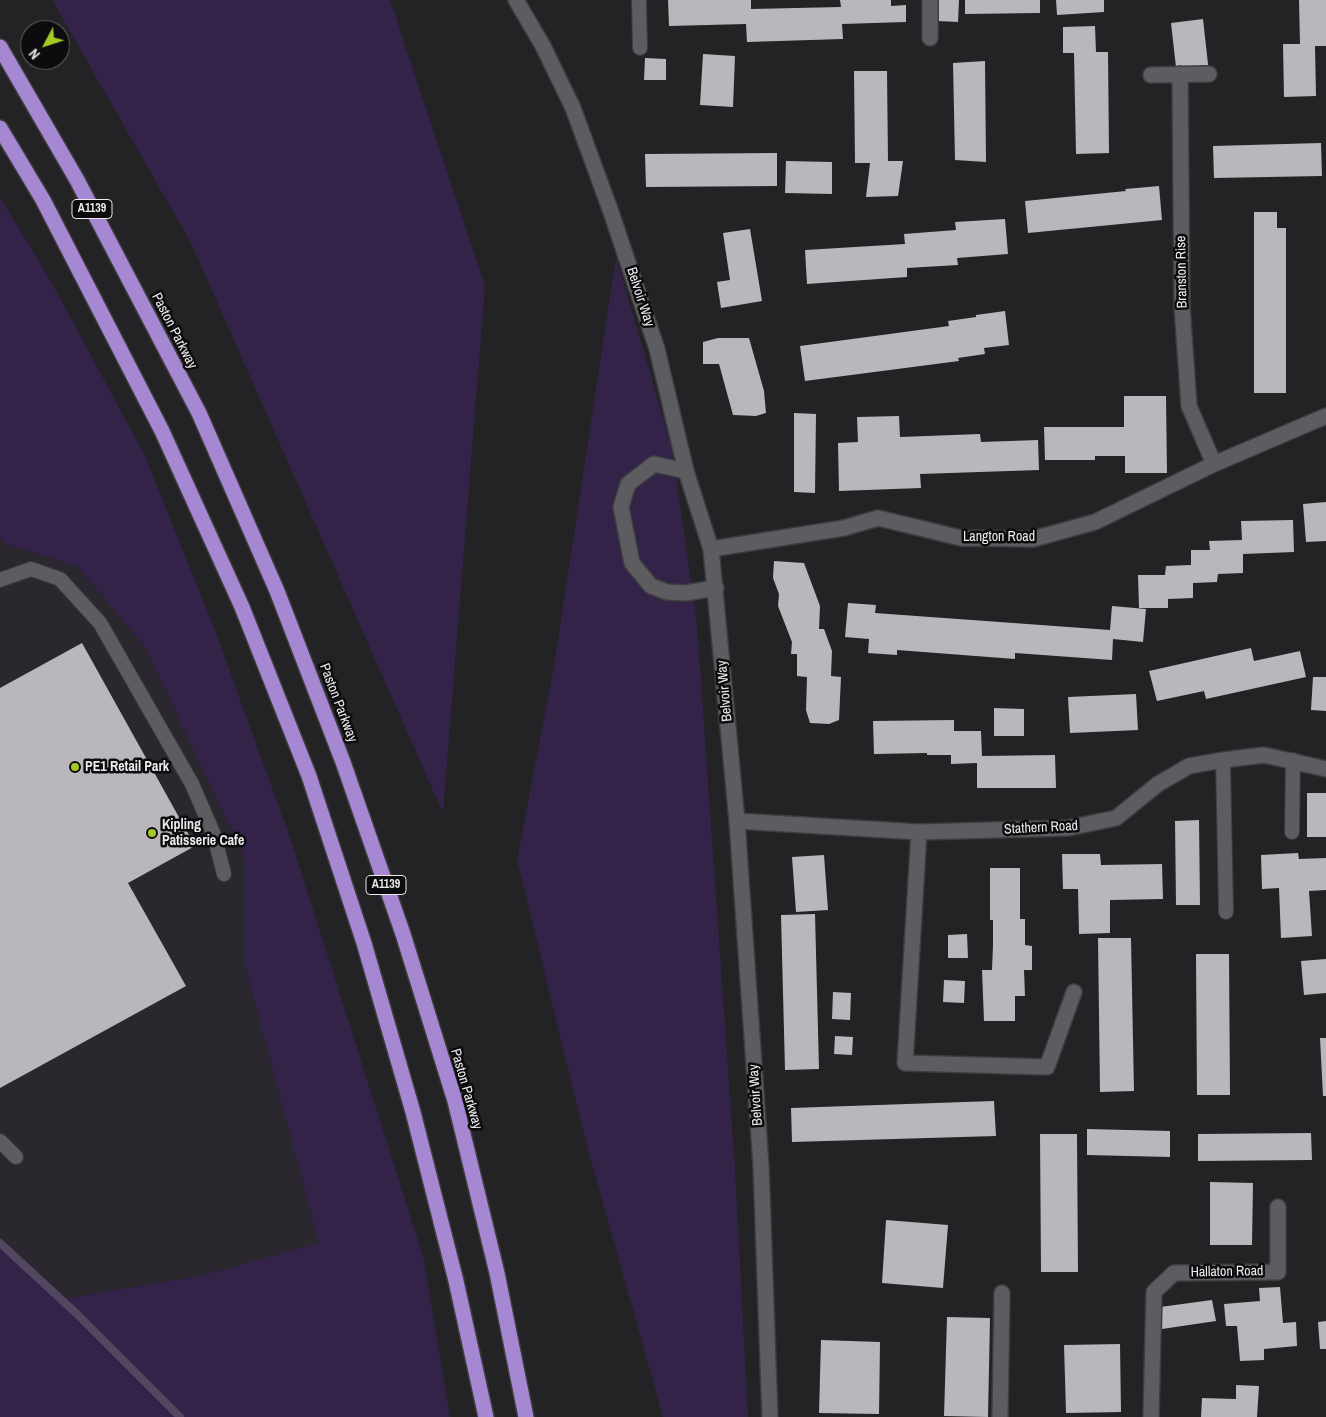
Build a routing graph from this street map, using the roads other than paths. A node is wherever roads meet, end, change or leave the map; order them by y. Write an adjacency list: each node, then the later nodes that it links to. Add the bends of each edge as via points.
1 (516, 0): 13 (street, Belvoir Way, via 584,135 657,349)
2 (639, 0): 6 (lane)
3 (930, 0): 4 (street)
4 (930, 38)
5 (0, 47): 31 (highway, Paston Parkway / A1139, via 78,180 199,413 277,591 343,762 403,934 455,1101 497,1272)
6 (640, 48)
7 (1180, 74): 8 (street); 9 (street); 12 (street, Branston Rise, via 1182,306 1190,406)
8 (1209, 74)
9 (1151, 75)
10 (0, 128): 30 (highway, A1139, via 43,200 162,431 242,606 309,776 364,943 413,1112)
11 (1326, 416): 12 (street, Langton Road)
12 (1214, 464): 14 (street, Langton Road, via 1095,522 1033,539 961,538 878,518 844,528)
13 (686, 471): 14 (street, Belvoir Way); 16 (street, via 654,464 628,484 621,507 632,563 651,586 667,592)
14 (711, 549): 16 (street, Belvoir Way)
15 (0, 580): 23 (lane, via 31,569 60,580 100,623 192,784 214,835)
16 (716, 588): 20 (street, Belvoir Way)
17 (1223, 760): 18 (street, Stathern Road, via 1264,755); 21 (street, Stathern Road, via 1189,766 1158,784 1116,818 1103,822 1068,828); 24 (lane)
18 (1293, 760): 19 (street, Stathern Road); 22 (lane)
19 (1326, 769)
20 (736, 821): 21 (street, Stathern Road); 32 (street, Belvoir Way, via 761,1166)
21 (919, 832): 25 (street, via 905,1063 1047,1067)
22 (1292, 832)
23 (224, 874)
24 (1226, 912)
25 (1074, 992)
26 (0, 1141): 27 (lane)
27 (16, 1157)
28 (1278, 1207): 34 (street, Hallaton Road, via 1278,1272 1174,1273 1154,1292)
29 (1002, 1293): 33 (street)
30 (486, 1417)
31 (526, 1417)
32 (770, 1417)
33 (1000, 1417)
34 (1151, 1417)

